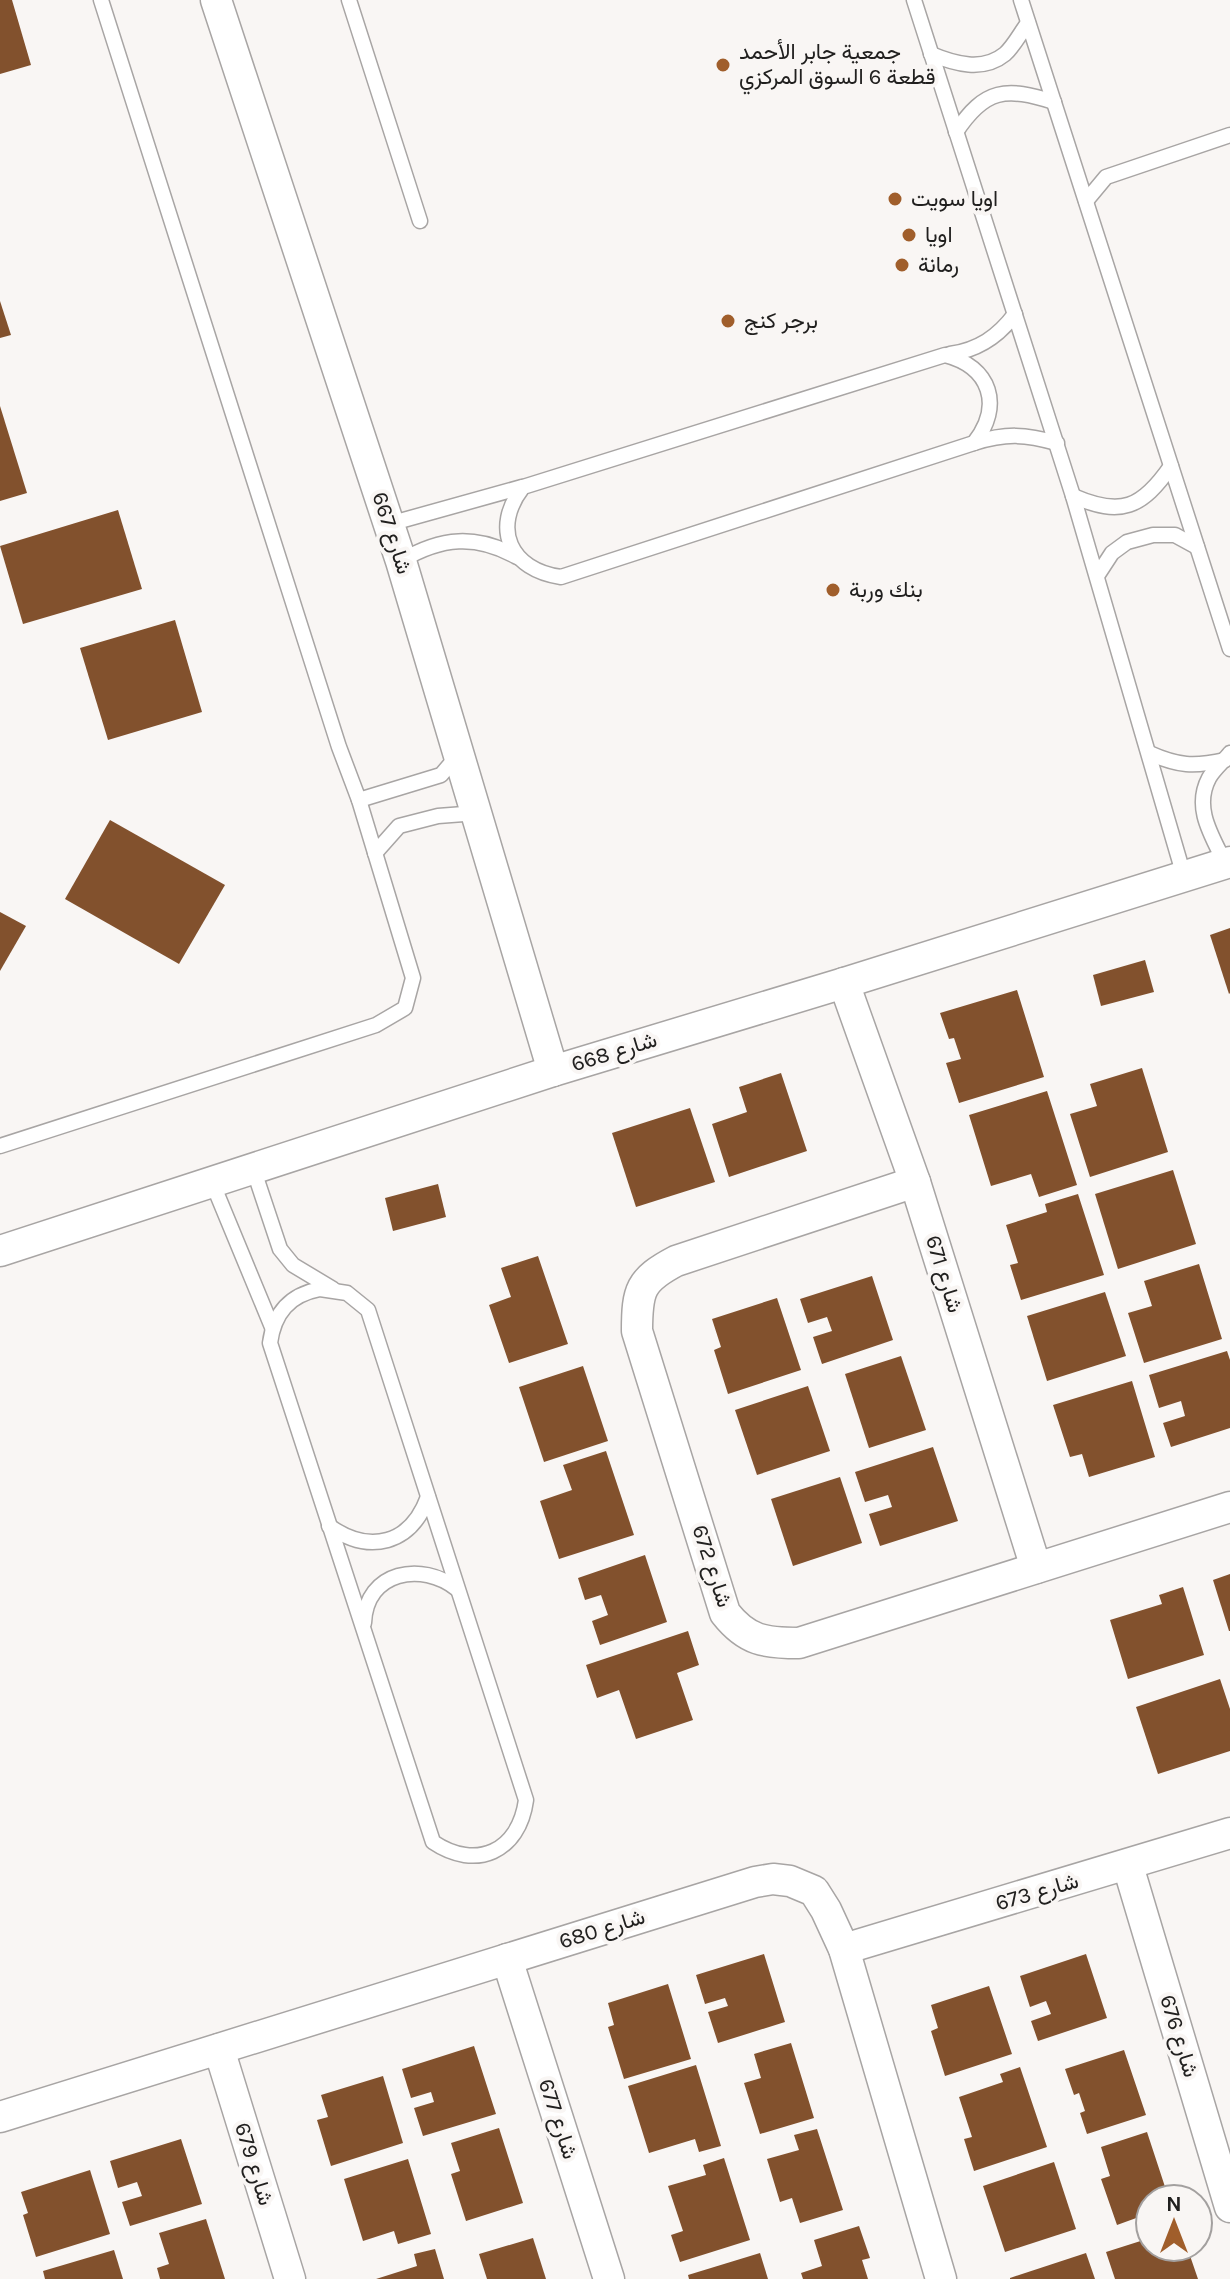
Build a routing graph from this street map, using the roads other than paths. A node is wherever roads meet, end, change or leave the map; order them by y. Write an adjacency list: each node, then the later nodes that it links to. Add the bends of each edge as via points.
1 (101, 0): 29 (lane)
2 (216, 0): 20 (street, شارع 667)
3 (349, 0): 12 (lane)
4 (914, 0): 7 (lane)
5 (1021, 0): 6 (lane)
6 (1028, 23): 7 (lane, via 1005,53 989,62 960,66); 8 (lane)
7 (931, 54): 9 (lane)
8 (1054, 102): 9 (lane, via 1002,93 970,111); 11 (lane)
9 (956, 132): 13 (lane)
10 (1230, 135): 11 (lane, via 1106,177)
11 (1086, 201): 17 (lane)
12 (420, 221)
13 (1015, 314): 14 (lane, via 992,339); 16 (lane)
14 (945, 355): 15 (lane, via 972,366 988,390 989,419); 18 (lane)
15 (974, 443): 16 (lane, via 1014,434); 22 (lane, via 561,577 537,571)
16 (1057, 443): 19 (lane)
17 (1171, 466): 19 (lane, via 1155,490 1128,505 1101,508); 21 (lane)
18 (523, 487): 20 (lane); 22 (lane, via 508,513 510,544)
19 (1073, 496): 24 (lane)
20 (389, 524): 23 (street, شارع 667)
21 (1197, 547): 24 (lane, via 1175,535 1127,542); 25 (lane)
22 (518, 557): 23 (lane, via 497,545 463,541 430,547)
23 (401, 561): 26 (street, شارع 667)
24 (1097, 576): 27 (lane)
25 (1230, 649)
26 (460, 753): 29 (lane, via 441,775); 30 (street, شارع 667)
27 (1149, 753): 28 (lane, via 1170,763 1200,766); 33 (lane)
28 (1228, 756): 32 (lane, via 1210,777 1202,801 1206,824)
29 (359, 800): 31 (lane)
30 (477, 813): 31 (lane, via 399,826); 35 (street, شارع 667)
31 (375, 853): 36 (lane, via 413,978 405,1008 376,1025)
32 (1228, 862): 33 (street, شارع 668)
33 (1184, 876): 34 (street, شارع 668)
34 (844, 983): 35 (street, شارع 668); 39 (street, شارع 671)
35 (553, 1071): 37 (street, شارع 668)
36 (0, 1146)
37 (253, 1168): 38 (street, شارع 668); 41 (lane, via 280,1249 293,1265)
38 (212, 1182): 40 (street, شارع 668); 42 (lane)
39 (915, 1182): 46 (street, شارع 671); 46 (street, شارع 672, via 676,1261 653,1273 643,1287 637,1331 725,1613 739,1631 758,1639 799,1643)
40 (0, 1251)
41 (334, 1289): 42 (lane, via 306,1291 291,1299); 43 (lane, via 368,1310)
42 (272, 1327): 45 (lane, via 270,1343)
43 (428, 1497): 45 (lane, via 413,1525 385,1541 355,1541); 47 (lane)
44 (1230, 1507): 46 (street, شارع 672)
45 (329, 1526): 48 (lane)
46 (1036, 1568)
47 (458, 1590): 48 (lane, via 432,1574 401,1574 369,1601); 48 (lane, via 526,1800 517,1832 492,1852 461,1856 433,1842)
48 (363, 1629)
49 (1230, 1833): 50 (street, شارع 673)
50 (1128, 1866): 51 (street, شارع 673); 55 (street, شارع 676)
51 (844, 1949): 52 (street, شارع 680, via 814,1891 773,1879); 58 (street, شارع 680)
52 (507, 1959): 53 (street, شارع 680); 57 (street, شارع 677)
53 (219, 2049): 54 (street, شارع 680); 56 (street, شارع 679)
54 (0, 2117)
55 (1230, 2207)
56 (290, 2279)
57 (609, 2279)
58 (941, 2279)

